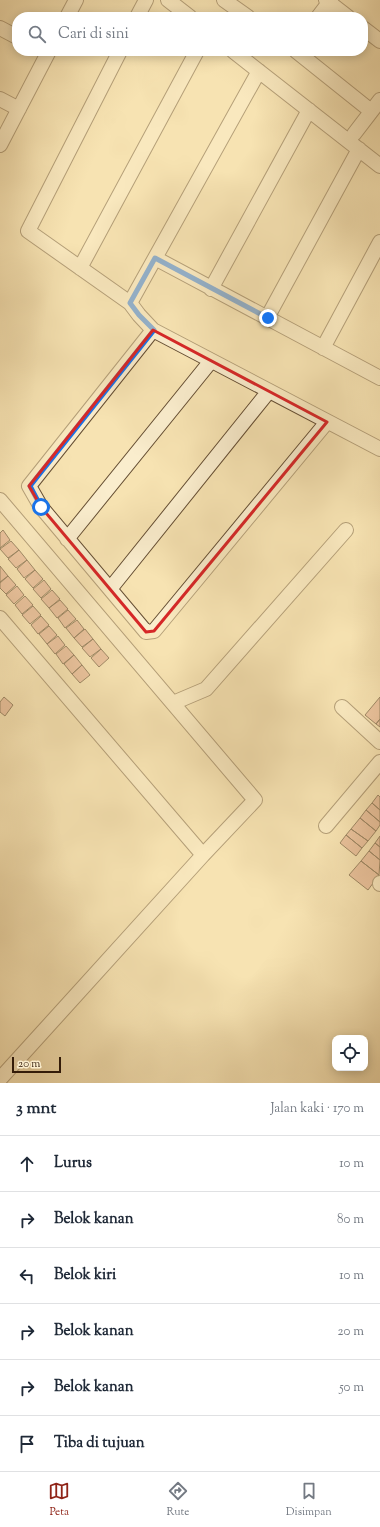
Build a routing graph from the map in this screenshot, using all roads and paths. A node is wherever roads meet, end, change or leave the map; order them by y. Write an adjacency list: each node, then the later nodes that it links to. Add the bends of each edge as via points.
1 (76, 0): 6 (street)
2 (146, 0): 7 (street)
3 (168, 0): 8 (street)
4 (224, 0): 9 (street)
5 (329, 1): 10 (street); 11 (street)
6 (70, 12)
7 (140, 12)
8 (184, 12)
9 (241, 12)
10 (321, 12)
11 (342, 12)
12 (0, 28): 14 (street)
13 (368, 32): 15 (street)
14 (12, 34)
15 (380, 41)
16 (45, 56): 24 (street)
17 (117, 56): 32 (street, via 28,232)
18 (194, 56): 32 (street)
19 (240, 56): 21 (street)
20 (304, 56): 23 (street)
21 (259, 71): 25 (street); 31 (street)
22 (0, 99): 24 (street)
23 (377, 105): 26 (street)
24 (19, 109): 27 (street)
25 (309, 110): 28 (street); 33 (street)
26 (354, 134)
27 (0, 145)
28 (359, 149): 29 (street); 35 (street)
29 (380, 166)
30 (380, 242): 37 (street)
31 (155, 258): 33 (street); 34 (street)
32 (80, 268): 34 (street)
33 (211, 288): 35 (street)
34 (130, 303): 36 (street)
35 (268, 318): 37 (street)
36 (154, 330): 38 (street); 45 (street, via 30,486 41,507)
37 (323, 348): 39 (street)
38 (212, 361): 40 (street); 45 (street)
39 (380, 378)
40 (268, 391): 41 (street); 46 (street)
41 (327, 422): 42 (street); 46 (street, via 154,631 146,632)
42 (380, 449)
43 (0, 500): 48 (street)
44 (346, 530): 48 (street, via 206,690)
45 (67, 539): 46 (street)
46 (110, 589)
47 (0, 618): 53 (street)
48 (173, 703): 53 (street, via 255,800)
49 (342, 707): 50 (street)
50 (380, 742)
51 (380, 762): 52 (street)
52 (326, 826)
53 (203, 855): 54 (street)
54 (0, 1079)

